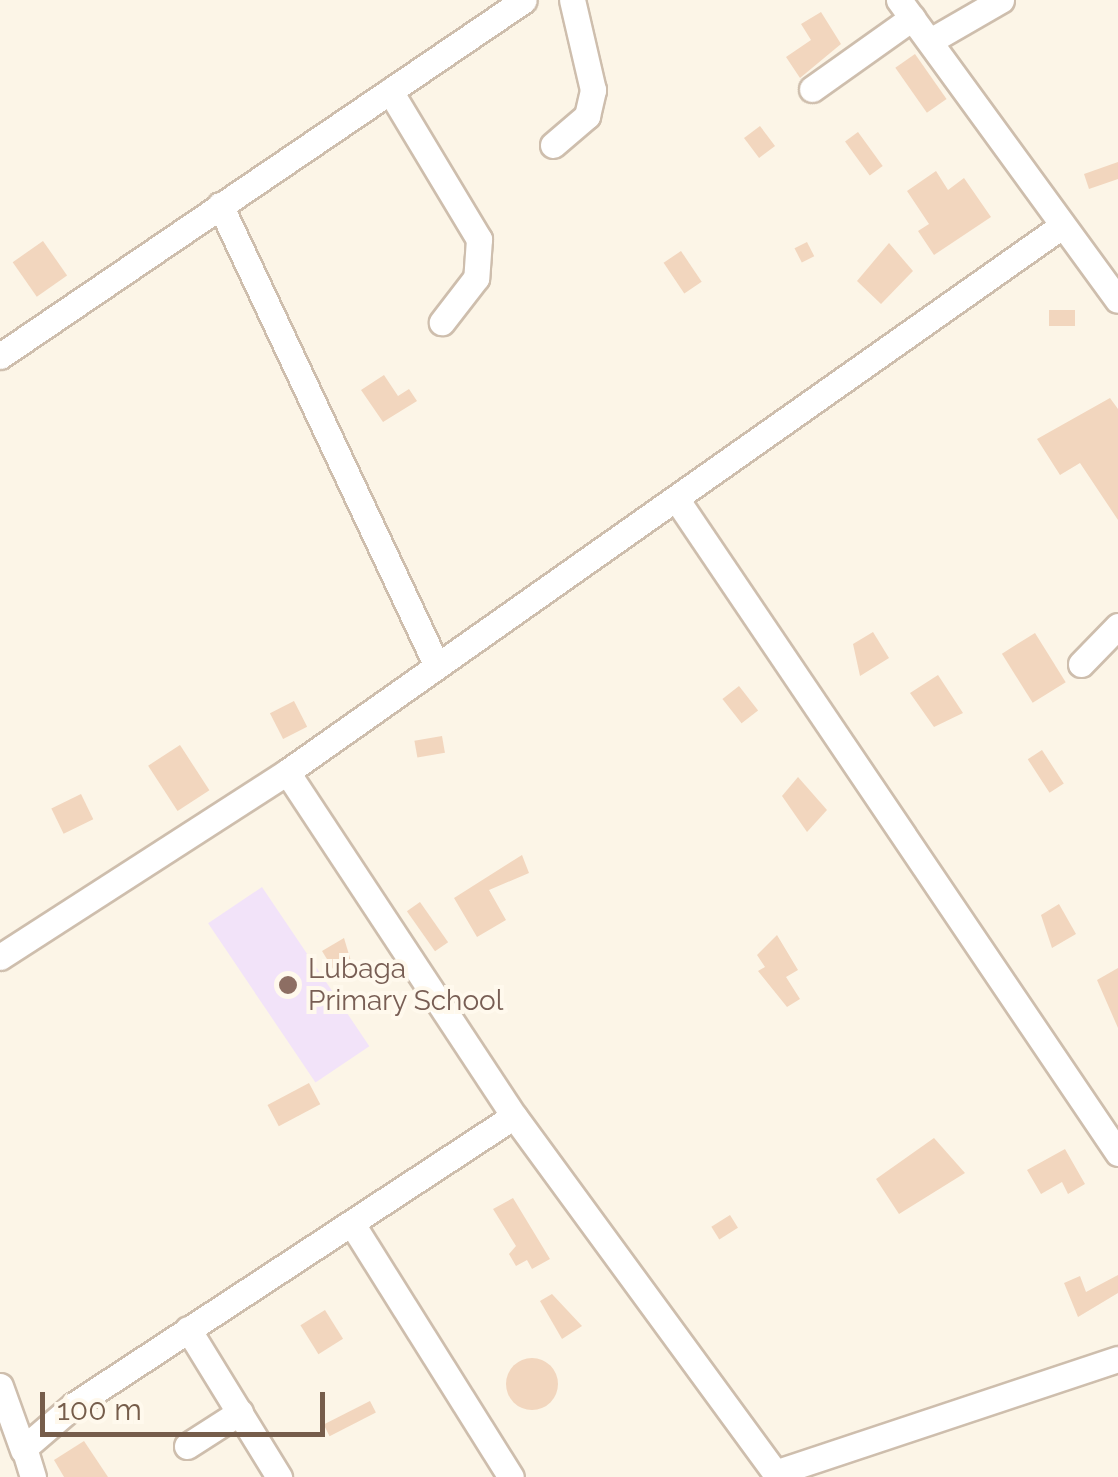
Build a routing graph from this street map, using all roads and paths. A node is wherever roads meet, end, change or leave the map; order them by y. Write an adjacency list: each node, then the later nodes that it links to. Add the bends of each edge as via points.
1 (524, 0): 7 (street)
2 (572, 0): 8 (street, via 593,90 586,116)
3 (1000, 0): 5 (street)
4 (905, 9): 5 (street); 6 (street)
5 (930, 40): 10 (street)
6 (812, 89)
7 (390, 91): 9 (street); 12 (street, via 479,239 476,278)
8 (553, 145)
9 (220, 205): 13 (street); 16 (street)
10 (1063, 225): 11 (street); 14 (street)
11 (1118, 300)
12 (442, 322)
13 (4, 347)
14 (677, 500): 16 (street); 21 (street)
15 (1118, 626): 17 (street)
16 (435, 662): 18 (street)
17 (1081, 664)
18 (287, 772): 19 (street); 20 (street)
19 (0, 957)
20 (514, 1116): 22 (street); 29 (street)
21 (1118, 1153)
22 (354, 1227): 23 (street); 32 (street)
23 (188, 1330): 26 (street); 28 (street)
24 (1118, 1358): 29 (street)
25 (0, 1386): 28 (street)
26 (240, 1412): 27 (street); 31 (street)
27 (186, 1446)
28 (24, 1450): 30 (street)
29 (777, 1475)
30 (33, 1477)
31 (278, 1477)
32 (511, 1477)

